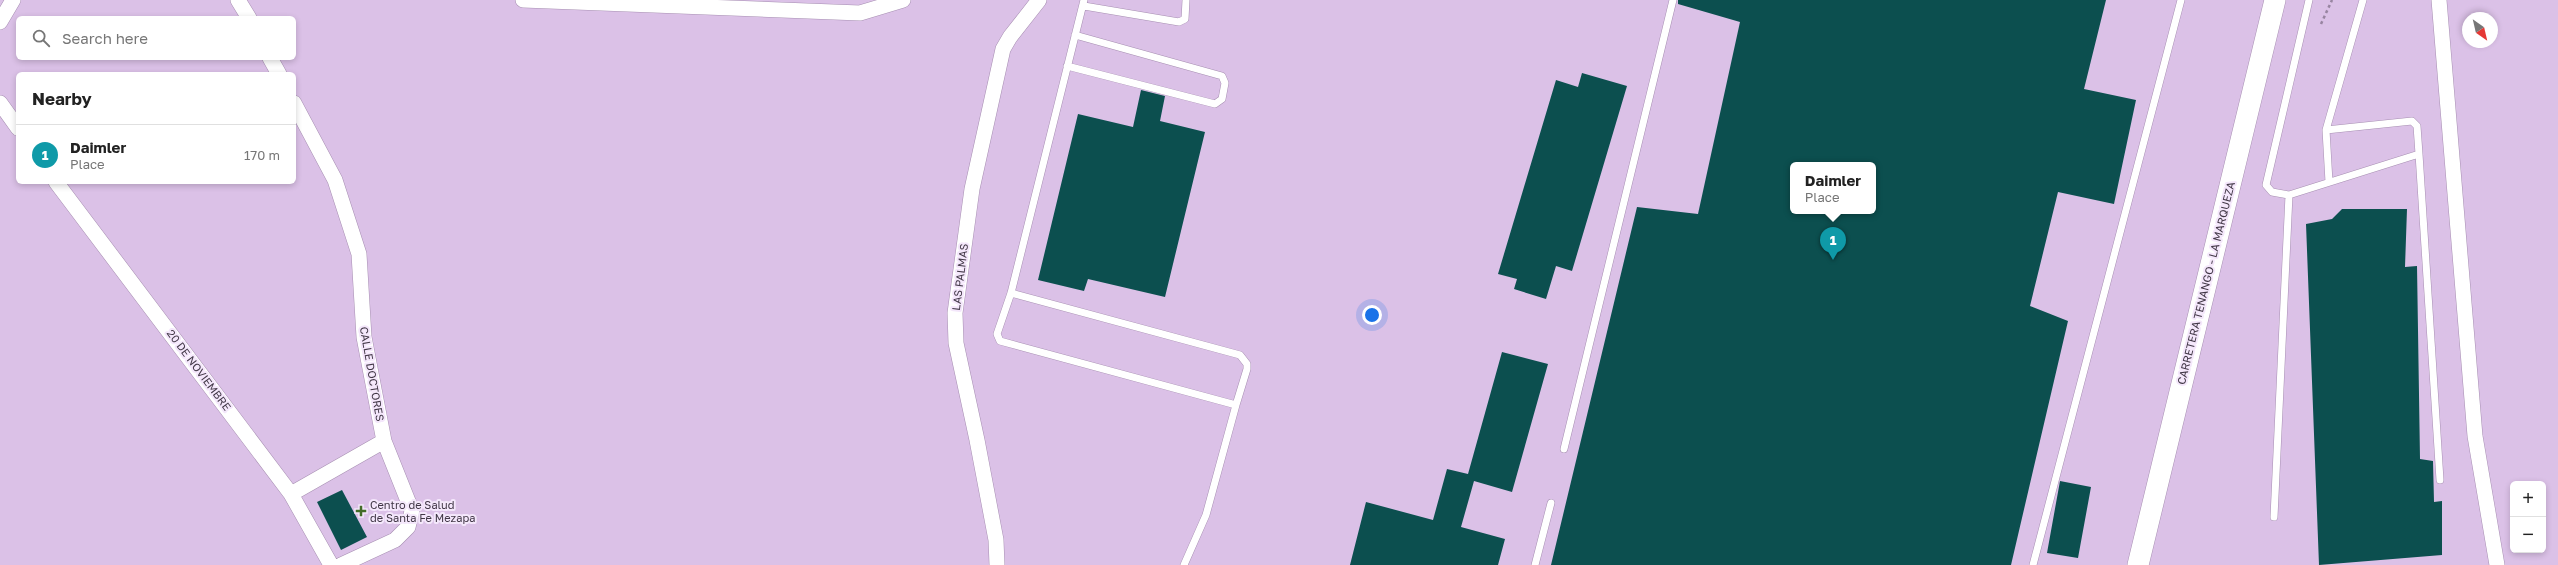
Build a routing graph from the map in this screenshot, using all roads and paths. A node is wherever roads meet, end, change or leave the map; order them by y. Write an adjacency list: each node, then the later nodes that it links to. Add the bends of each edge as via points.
1 (13, 0): 17 (street)
2 (238, 0): 16 (street)
3 (523, 0): 4 (street, via 860,13)
4 (903, 0)
5 (1039, 0): 41 (street, LAS PALMAS, via 1003,49 972,189 955,314 956,343 996,540)
6 (1186, 0): 15 (lane, via 1185,18 1179,22)
7 (1672, 0): 34 (lane)
8 (2181, 0): 44 (lane)
9 (2275, 0): 45 (main road, CARRETERA TENANGO - LA MARQUEZA)
10 (2309, 0): 30 (lane, via 2266,185 2272,192)
11 (2332, 0): 18 (path)
12 (2363, 0): 26 (lane)
13 (2439, 0): 46 (street, via 2476,436)
14 (1084, 3): 15 (lane); 19 (lane)
15 (1099, 3)
16 (248, 16)
17 (0, 22)
18 (2321, 24)
19 (1075, 34): 21 (lane); 21 (lane, via 1222,76 1225,83 1222,99 1216,104)
20 (271, 60): 22 (street)
21 (1067, 66): 31 (lane)
22 (277, 72)
23 (0, 103): 25 (street)
24 (296, 107): 33 (street, CALLE DOCTORES, via 335,180 358,254 364,337)
25 (16, 125)
26 (2326, 130): 27 (lane, via 2412,121 2417,126); 28 (lane)
27 (2419, 154): 28 (lane); 35 (lane)
28 (2329, 182): 30 (lane)
29 (58, 184): 36 (street, 20 DE NOVIEMBRE)
30 (2289, 195): 38 (lane)
31 (1011, 293): 32 (lane, via 1240,355 1247,364 1247,369); 32 (lane, via 997,334 1003,344)
32 (1236, 405): 42 (lane, via 1206,515)
33 (384, 441): 36 (street); 40 (street, CALLE DOCTORES, via 412,511 408,527 395,540)
34 (1564, 449)
35 (2440, 480)
36 (290, 494): 39 (street, 20 DE NOVIEMBRE)
37 (1550, 503): 43 (lane)
38 (2274, 517)
39 (331, 565)
40 (341, 565)
41 (997, 565)
42 (1184, 565)
43 (1535, 565)
44 (2033, 565)
45 (2138, 565)
46 (2497, 565)

